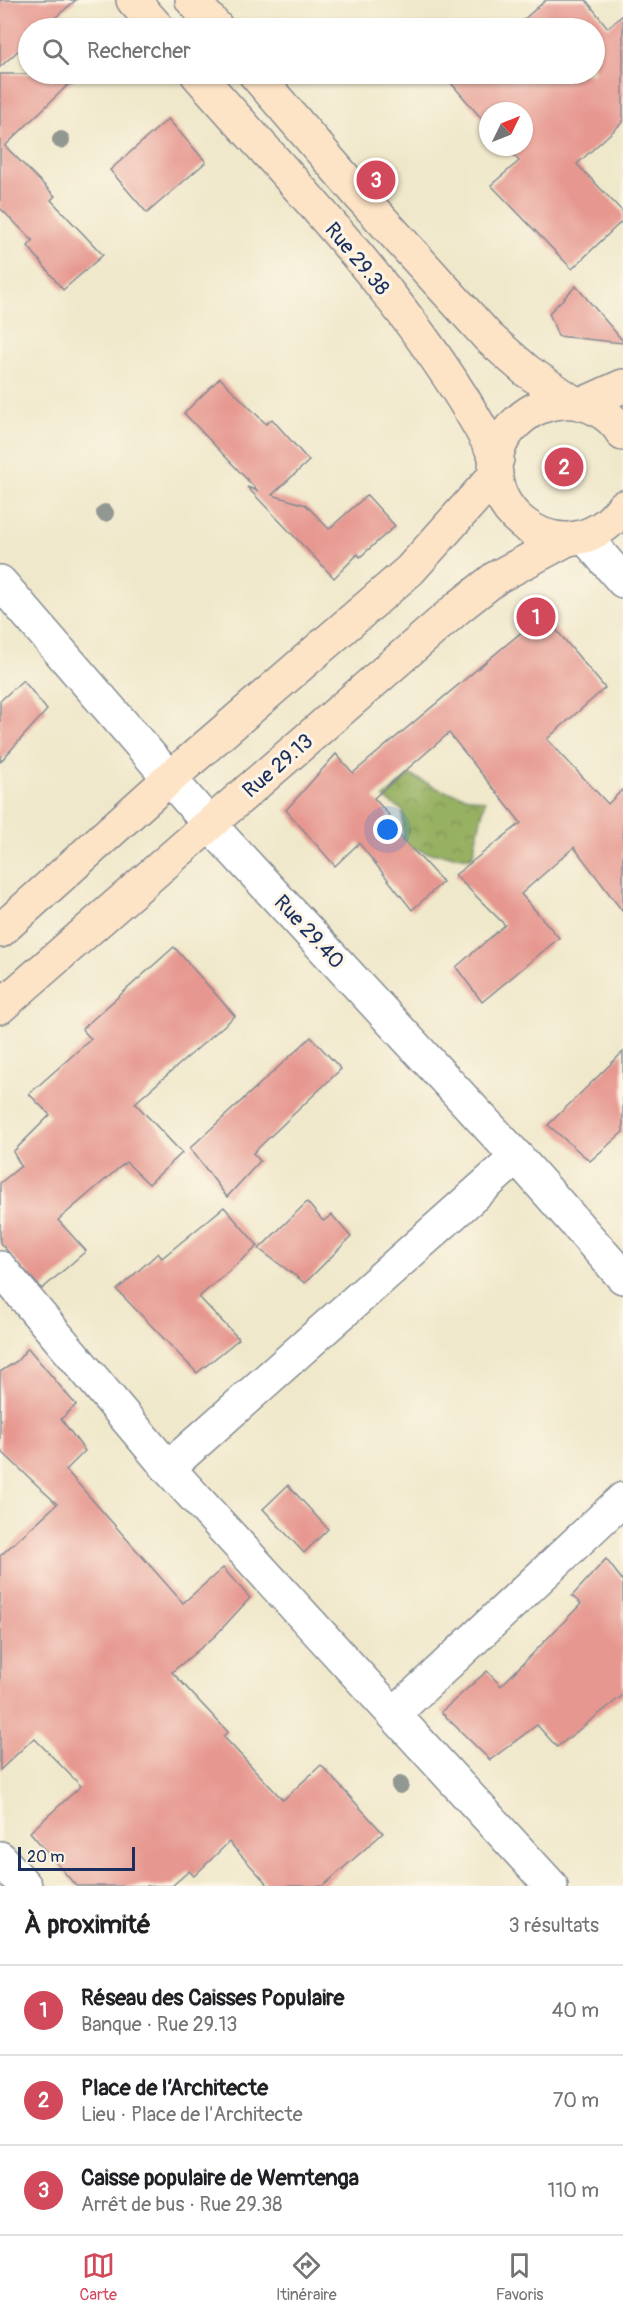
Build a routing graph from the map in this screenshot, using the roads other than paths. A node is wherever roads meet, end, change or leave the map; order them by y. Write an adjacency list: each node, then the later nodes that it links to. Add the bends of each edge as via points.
1 (133, 0): 3 (main road)
2 (192, 0): 4 (main road)
3 (149, 18)
4 (208, 18)
5 (206, 84): 10 (main road, Rue 29.38, via 350,249 429,347 473,412)
6 (264, 84): 8 (main road, Rue 29.38, via 489,338 528,371)
7 (623, 386): 8 (main road)
8 (577, 402): 9 (main road, Rue 29.38, via 603,413); 10 (main road, via 546,404 523,415 506,435)
9 (623, 434)
10 (496, 466): 12 (main road, Rue 29.38, via 502,499 518,520 540,535); 15 (main road, via 410,570)
11 (623, 507): 12 (main road, Rue 29.13, via 610,523)
12 (575, 538): 13 (street); 16 (main road, Rue 29.13, via 497,578 460,606)
13 (623, 581)
14 (0, 582): 15 (street, Rue 29.40)
15 (170, 778): 16 (street, Rue 29.40); 17 (main road)
16 (210, 825): 18 (main road, Rue 29.13); 19 (street, Rue 29.40)
17 (0, 931)
18 (0, 1007)
19 (517, 1157): 21 (street, Rue 29.40); 22 (street)
20 (0, 1268): 22 (street)
21 (623, 1276)
22 (168, 1468): 24 (street)
23 (623, 1499): 24 (street)
24 (394, 1714): 27 (street)
25 (0, 1858): 26 (street)
26 (25, 1886)
27 (551, 1886)

